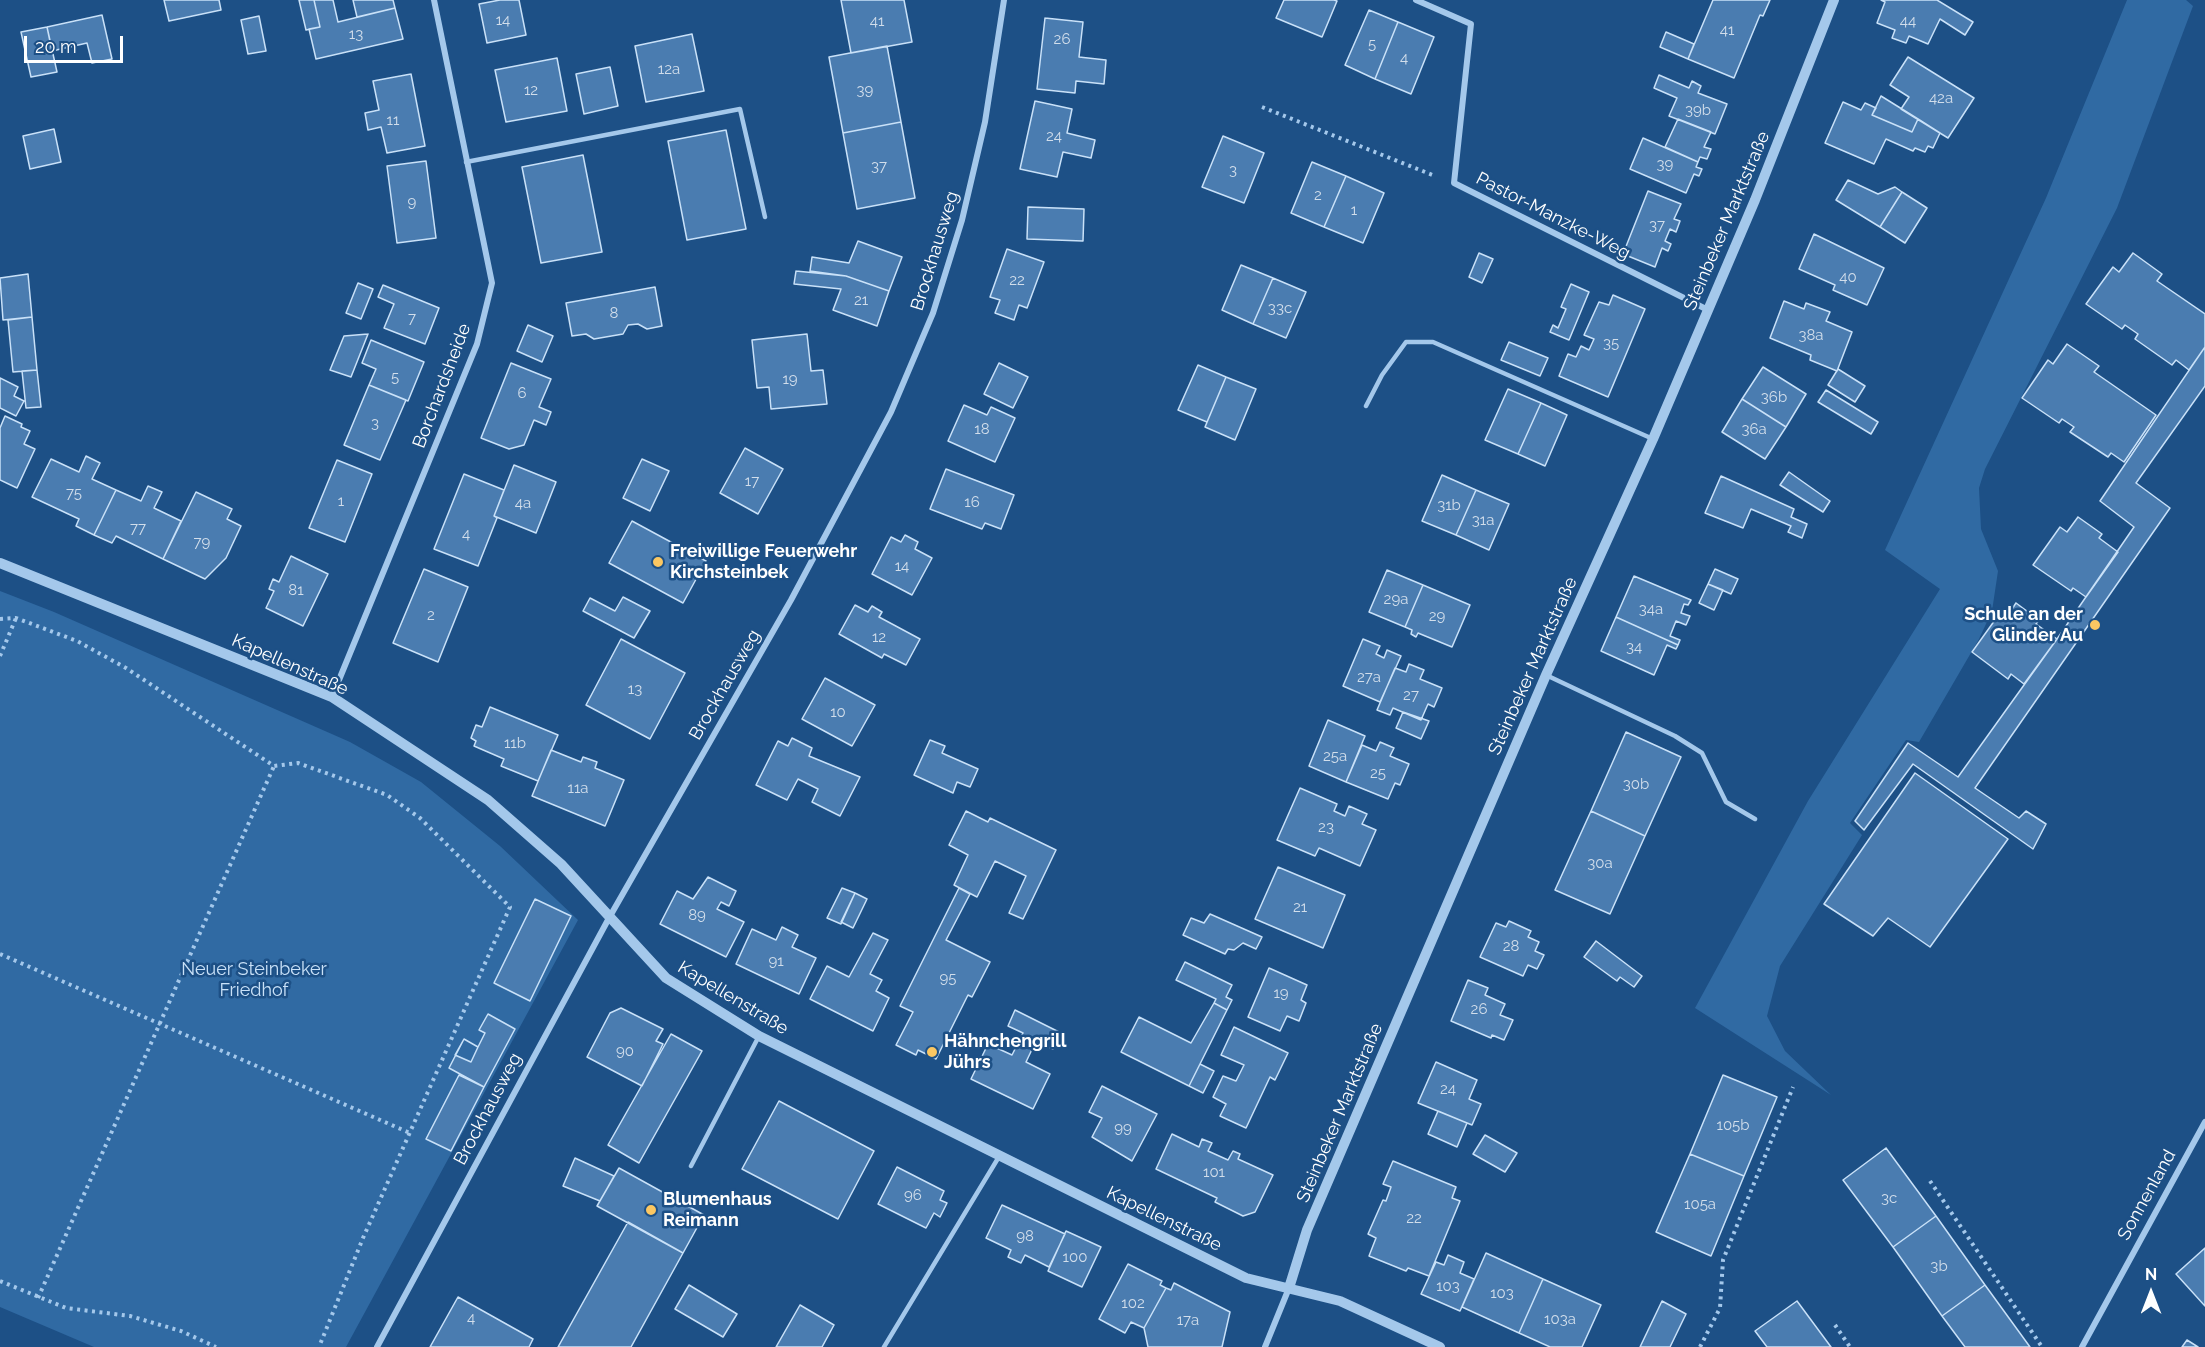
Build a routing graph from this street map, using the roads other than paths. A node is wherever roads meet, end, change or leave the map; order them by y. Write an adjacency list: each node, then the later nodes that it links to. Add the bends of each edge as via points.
1 (434, 0): 5 (street, Borchardsheide)
2 (1004, 0): 14 (street, Brockhausweg, via 985,122 963,220 933,313 891,412 791,600)
3 (1416, 0): 7 (street, Pastor-Manzke-Weg, via 1471,24 1454,183)
4 (1834, 0): 7 (street, Steinbeker Marktstraße)
5 (466, 162): 6 (lane, via 740,109); 12 (street, Borchardsheide, via 492,283 479,334)
6 (765, 217)
7 (1708, 310): 9 (street, Steinbeker Marktstraße)
8 (1366, 406): 9 (lane, via 1406,342 1433,342)
9 (1653, 439): 11 (street, Steinbeker Marktstraße)
10 (0, 563): 12 (street, Kapellenstraße)
11 (1546, 675): 13 (lane, via 1675,736 1702,753 1726,802); 19 (street, Steinbeker Marktstraße, via 1307,1230)
12 (332, 698): 14 (street, Kapellenstraße, via 488,800 561,864)
13 (1755, 819)
14 (609, 918): 15 (street, Kapellenstraße, via 666,978); 20 (street, Brockhausweg)
15 (759, 1036): 17 (street, Kapellenstraße); 18 (lane)
16 (2205, 1122): 24 (street, Sonnenland)
17 (1000, 1155): 19 (street, Kapellenstraße, via 1246,1278); 21 (lane)
18 (691, 1166)
19 (1289, 1288): 22 (street, Steinbeker Marktstraße); 23 (street, Kapellenstraße, via 1340,1301)
20 (377, 1347)
21 (884, 1347)
22 (1266, 1347)
23 (1440, 1347)
24 (2082, 1347)

